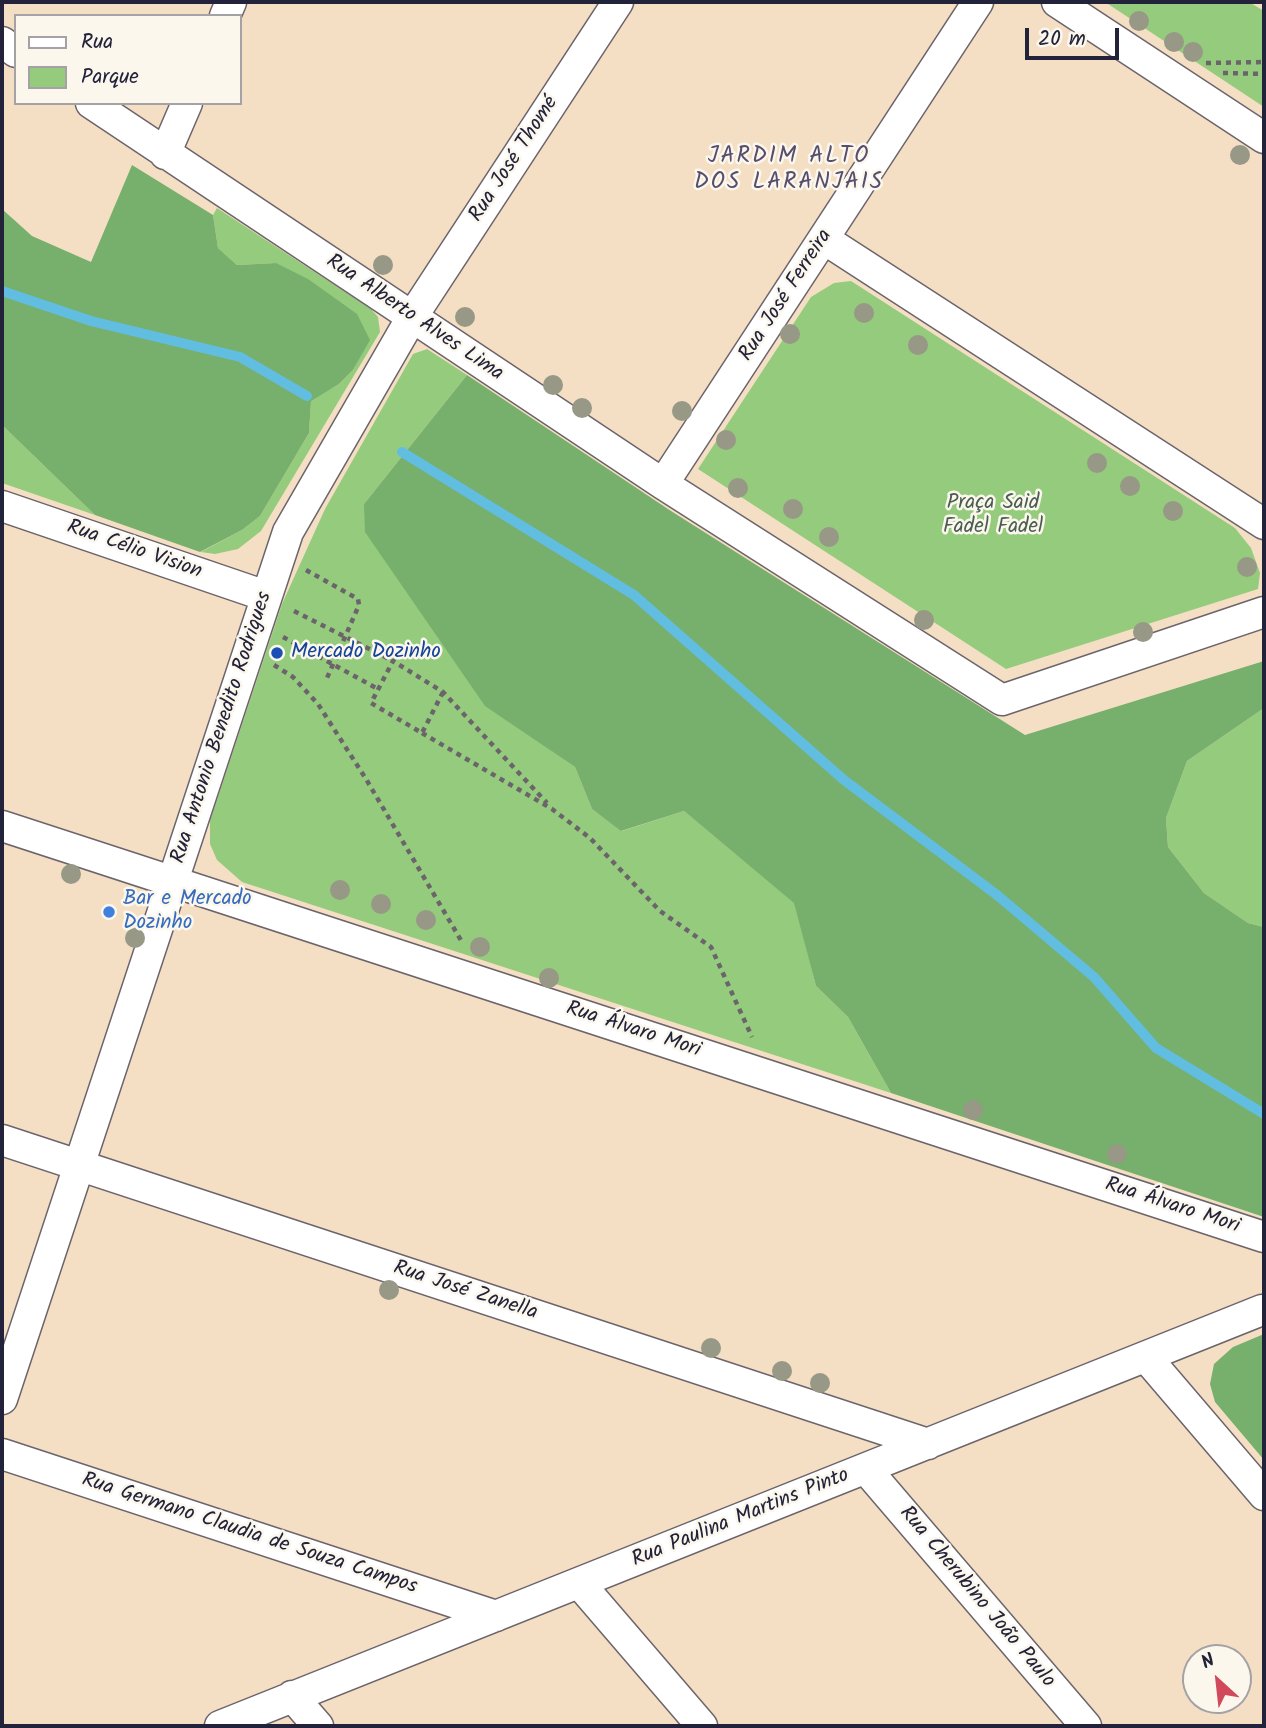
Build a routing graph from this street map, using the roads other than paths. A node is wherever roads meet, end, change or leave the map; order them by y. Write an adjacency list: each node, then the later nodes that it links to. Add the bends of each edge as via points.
1 (618, 2): 9 (street, Rua José Thomé)
2 (978, 2): 8 (street, Rua José Ferreira)
3 (1057, 2): 6 (street)
4 (94, 105): 7 (street, Rua Alberto Alves Lima)
5 (186, 105): 7 (street)
6 (1264, 138)
7 (165, 154): 9 (street, Rua Alberto Alves Lima)
8 (824, 239): 10 (street, Rua José Ferreira); 12 (street)
9 (412, 317): 10 (street, Rua Alberto Alves Lima); 13 (street, Rua Antonio Benedito Rodrigues, via 288,532)
10 (663, 484): 14 (street, via 1002,700)
11 (2, 506): 13 (street, Rua Célio Vision)
12 (1264, 524)
13 (266, 596): 16 (street, Rua Antonio Benedito Rodrigues)
14 (1264, 612)
15 (2, 826): 16 (street, Rua Álvaro Mori)
16 (173, 882): 18 (street, Rua Antonio Benedito Rodrigues); 19 (street, Rua Álvaro Mori)
17 (2, 1140): 18 (street, Rua José Zanella)
18 (80, 1166): 22 (street, Rua Antonio Benedito Rodrigues); 23 (street, Rua José Zanella)
19 (1264, 1237)
20 (1262, 1310): 21 (street, Rua Paulina Martins Pinto)
21 (1146, 1357): 23 (street, Rua Paulina Martins Pinto); 26 (street)
22 (2, 1399)
23 (928, 1444): 25 (street, Rua Paulina Martins Pinto)
24 (2, 1454): 28 (street, Rua Germano Claudia de Souza Campos)
25 (866, 1469): 27 (street, Rua Paulina Martins Pinto); 33 (street, Rua Cherubino João Paulo)
26 (1264, 1496)
27 (580, 1584): 28 (street, Rua Paulina Martins Pinto); 32 (street)
28 (496, 1616): 29 (street, Rua Paulina Martins Pinto)
29 (292, 1696): 30 (street, Rua Paulina Martins Pinto); 31 (street)
30 (220, 1726)
31 (318, 1726)
32 (702, 1726)
33 (1086, 1726)

